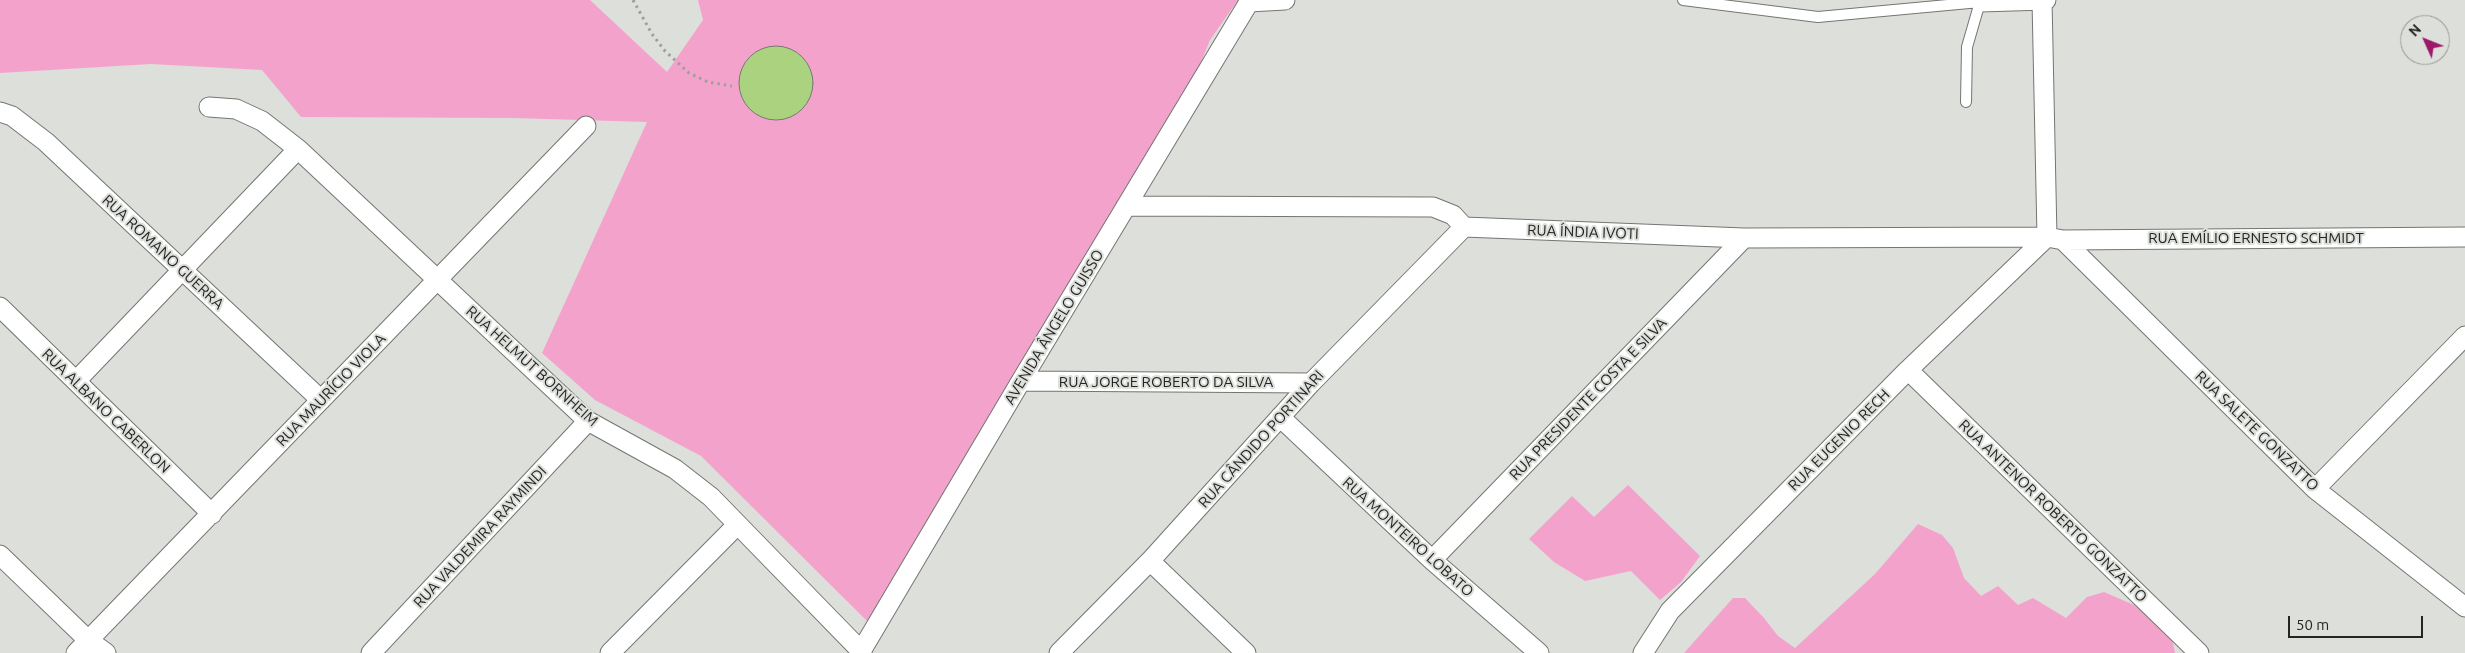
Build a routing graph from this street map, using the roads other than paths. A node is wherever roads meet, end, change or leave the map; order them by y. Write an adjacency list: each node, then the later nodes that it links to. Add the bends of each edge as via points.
1 (1285, 0): 10 (street, AVENIDA ÂNGELO GUISSO, via 1250,2)
2 (1683, 0): 4 (lane, via 1818,17)
3 (2044, 0): 4 (street); 14 (street)
4 (1980, 2): 5 (lane, via 1967,47)
5 (1966, 102)
6 (208, 107): 9 (street, RUA HELMUT BORNHEIM, via 236,110 262,121)
7 (0, 112): 15 (street, RUA ROMANO GUERRA, via 12,116 46,142)
8 (586, 126): 16 (street, RUA MAURÍCIO VIOLA)
9 (298, 149): 15 (street); 16 (street, RUA HELMUT BORNHEIM)
10 (1126, 206): 11 (street, via 1433,207 1453,215); 20 (street, AVENIDA ÂNGELO GUISSO)
11 (1464, 228): 13 (street, RUA ÍNDIA IVOTI); 22 (street, RUA CÂNDIDO PORTINARI)
12 (2465, 237): 14 (street, RUA EMÍLIO ERNESTO SCHMIDT)
13 (1744, 238): 14 (street, RUA ÍNDIA IVOTI); 30 (street, RUA PRESIDENTE COSTA E SILVA)
14 (2055, 238): 19 (street, RUA EUGENIO RECH); 26 (street, RUA SALETE GONZATTO)
15 (183, 270): 21 (street); 23 (street, RUA ROMANO GUERRA)
16 (436, 280): 23 (street, RUA MAURÍCIO VIOLA); 25 (street, RUA HELMUT BORNHEIM)
17 (0, 307): 21 (street, RUA ALBANO CABERLON)
18 (2465, 336): 26 (street)
19 (1908, 370): 41 (street, RUA EUGENIO RECH, via 1670,611); 42 (street, RUA ANTENOR ROBERTO GONZATTO)
20 (1021, 381): 22 (street, RUA JORGE ROBERTO DA SILVA); 34 (street, AVENIDA ÂNGELO GUISSO)
21 (76, 382): 27 (street, RUA ALBANO CABERLON)
22 (1312, 383): 24 (street, RUA CÂNDIDO PORTINARI)
23 (321, 400): 27 (street, RUA MAURÍCIO VIOLA)
24 (1280, 418): 30 (street, RUA MONTEIRO LOBATO); 31 (street, RUA CÂNDIDO PORTINARI)
25 (588, 420): 28 (street, RUA HELMUT BORNHEIM, via 674,469 711,497); 36 (street, RUA VALDEMIRA RAYMINDI)
26 (2314, 489): 32 (street, RUA SALETE GONZATTO)
27 (212, 514): 33 (street, RUA MAURÍCIO VIOLA)
28 (737, 525): 34 (street, RUA HELMUT BORNHEIM); 37 (street)
29 (0, 555): 33 (street)
30 (1432, 560): 40 (street, RUA MONTEIRO LOBATO)
31 (1150, 561): 38 (street, RUA CÂNDIDO PORTINARI); 39 (street)
32 (2462, 597)
33 (82, 647): 35 (street)
34 (861, 652)
35 (106, 653)
36 (371, 653)
37 (610, 653)
38 (1060, 653)
39 (1246, 653)
40 (1540, 653)
41 (1643, 653)
42 (2199, 653)

